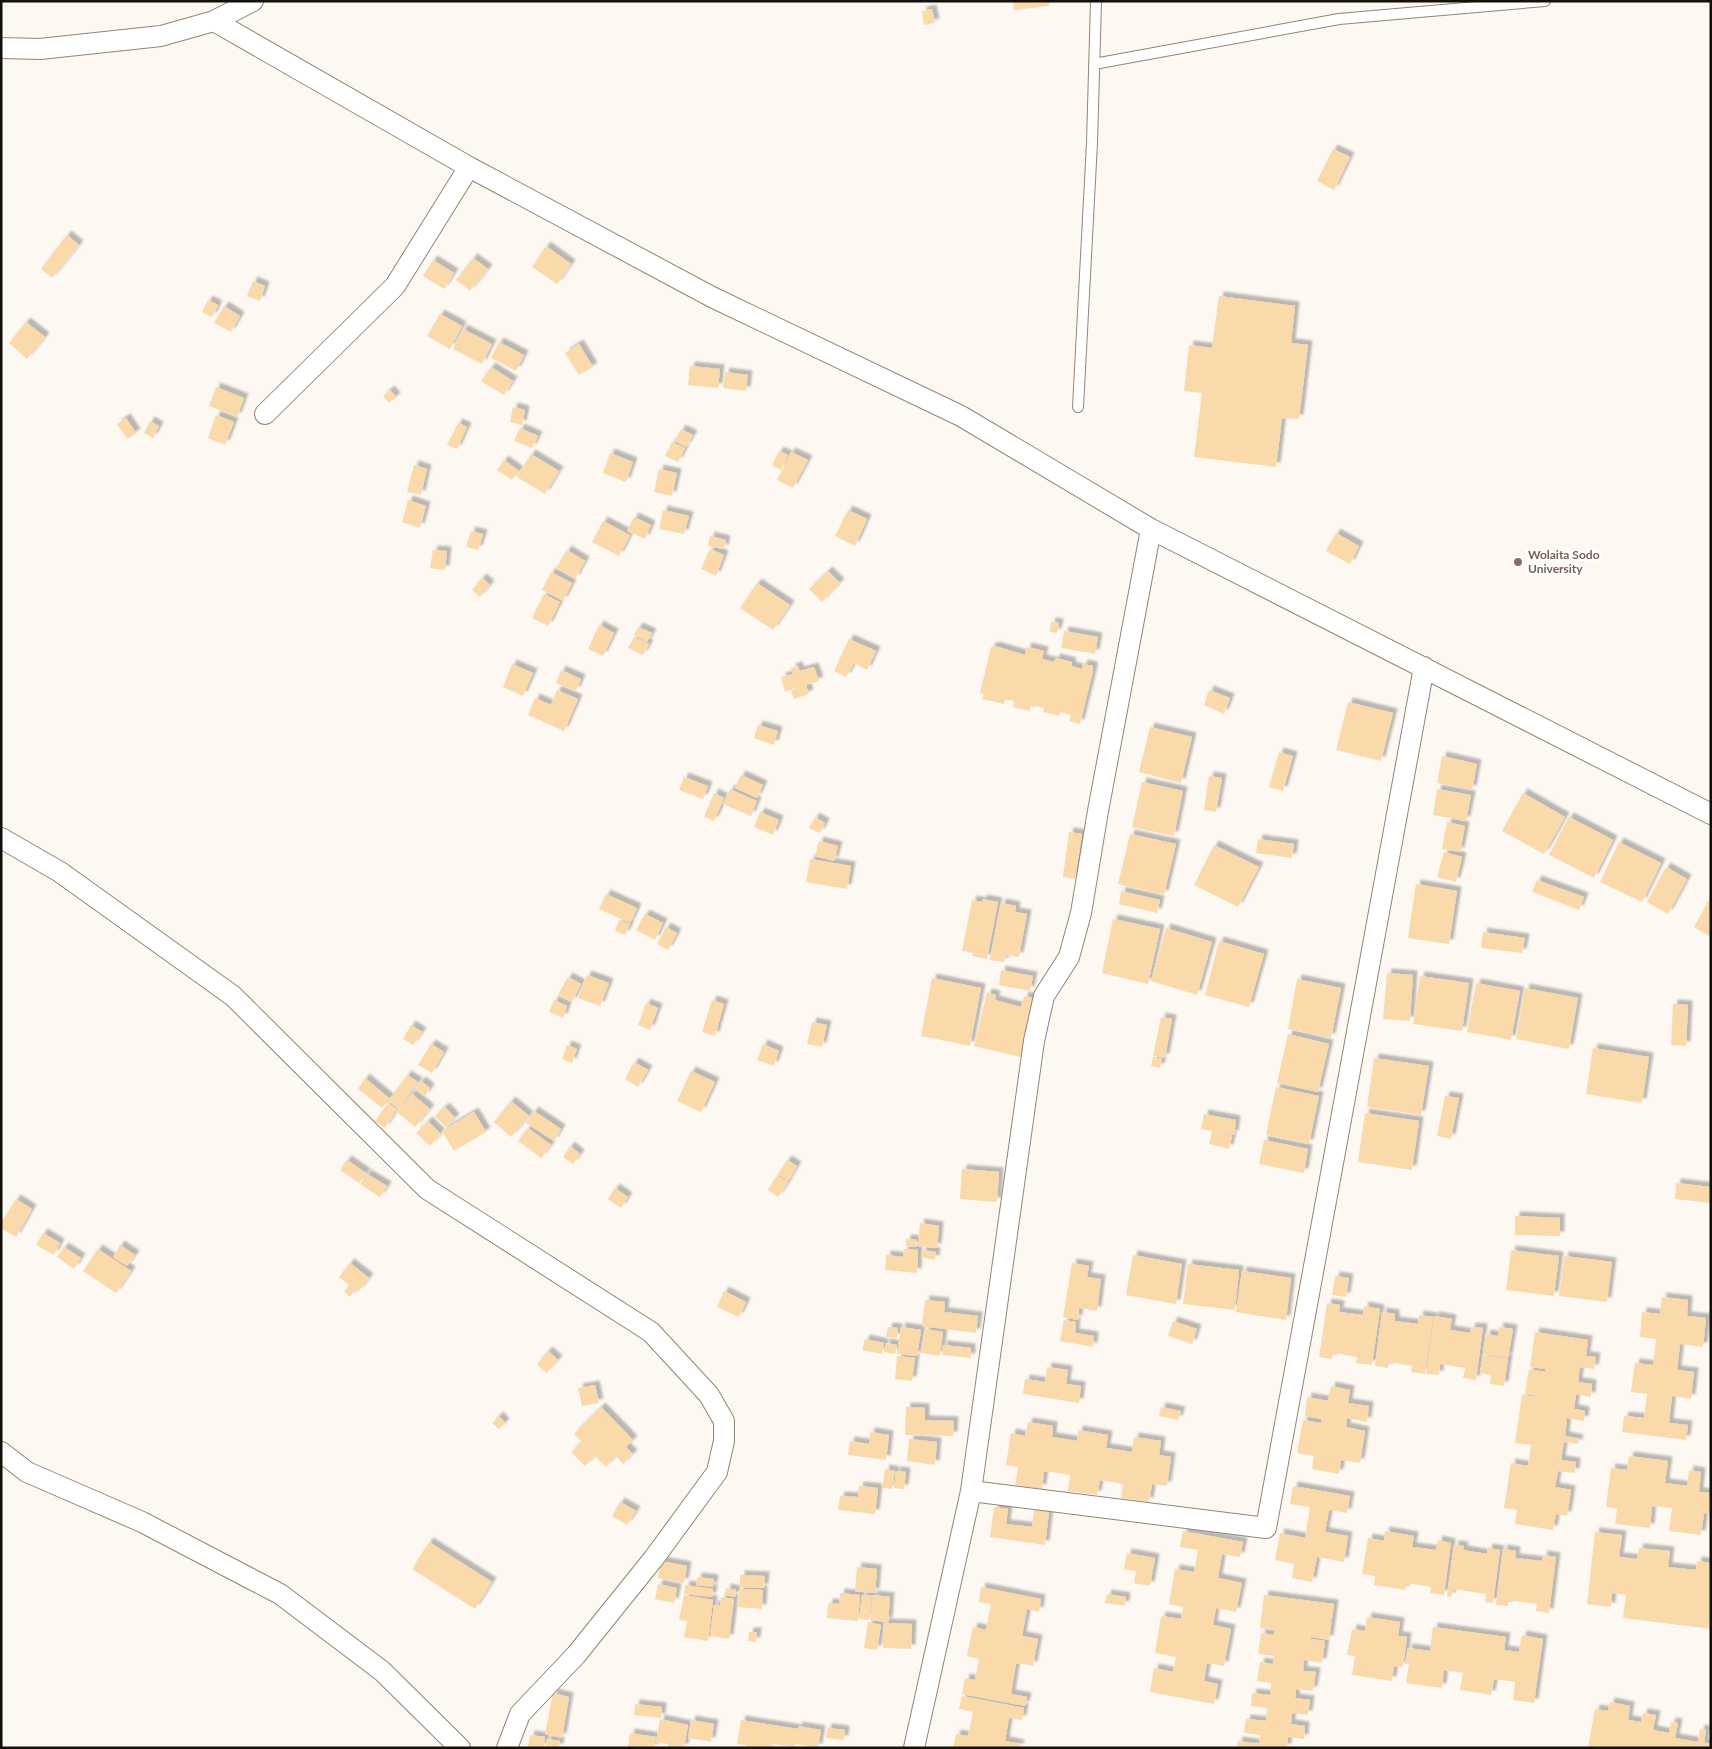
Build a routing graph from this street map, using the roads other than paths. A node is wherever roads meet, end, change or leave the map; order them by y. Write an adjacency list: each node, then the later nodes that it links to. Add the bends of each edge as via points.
1 (253, 1): 4 (street)
2 (1096, 1): 6 (lane)
3 (1545, 1): 6 (lane, via 1339,19)
4 (214, 21): 5 (street, via 161,36 40,49); 7 (street)
5 (1, 48)
6 (1094, 64): 8 (lane)
7 (469, 167): 9 (street, via 395,286); 10 (street, via 712,297 961,416)
8 (1078, 408)
9 (265, 414)
10 (1151, 529): 11 (street); 15 (street, via 1081,913 1069,957 1044,996 1034,1041)
11 (1424, 667): 12 (street); 15 (street, via 1266,1528)
12 (1711, 814)
13 (1, 838): 17 (street, via 60,872 233,996 427,1189 651,1332 709,1395 724,1421 724,1440 717,1472 654,1558 576,1655 520,1714)
14 (1, 1452): 16 (street, via 27,1472 142,1522 280,1594 382,1671)
15 (970, 1491): 18 (street)
16 (460, 1748)
17 (507, 1748)
18 (914, 1748)

